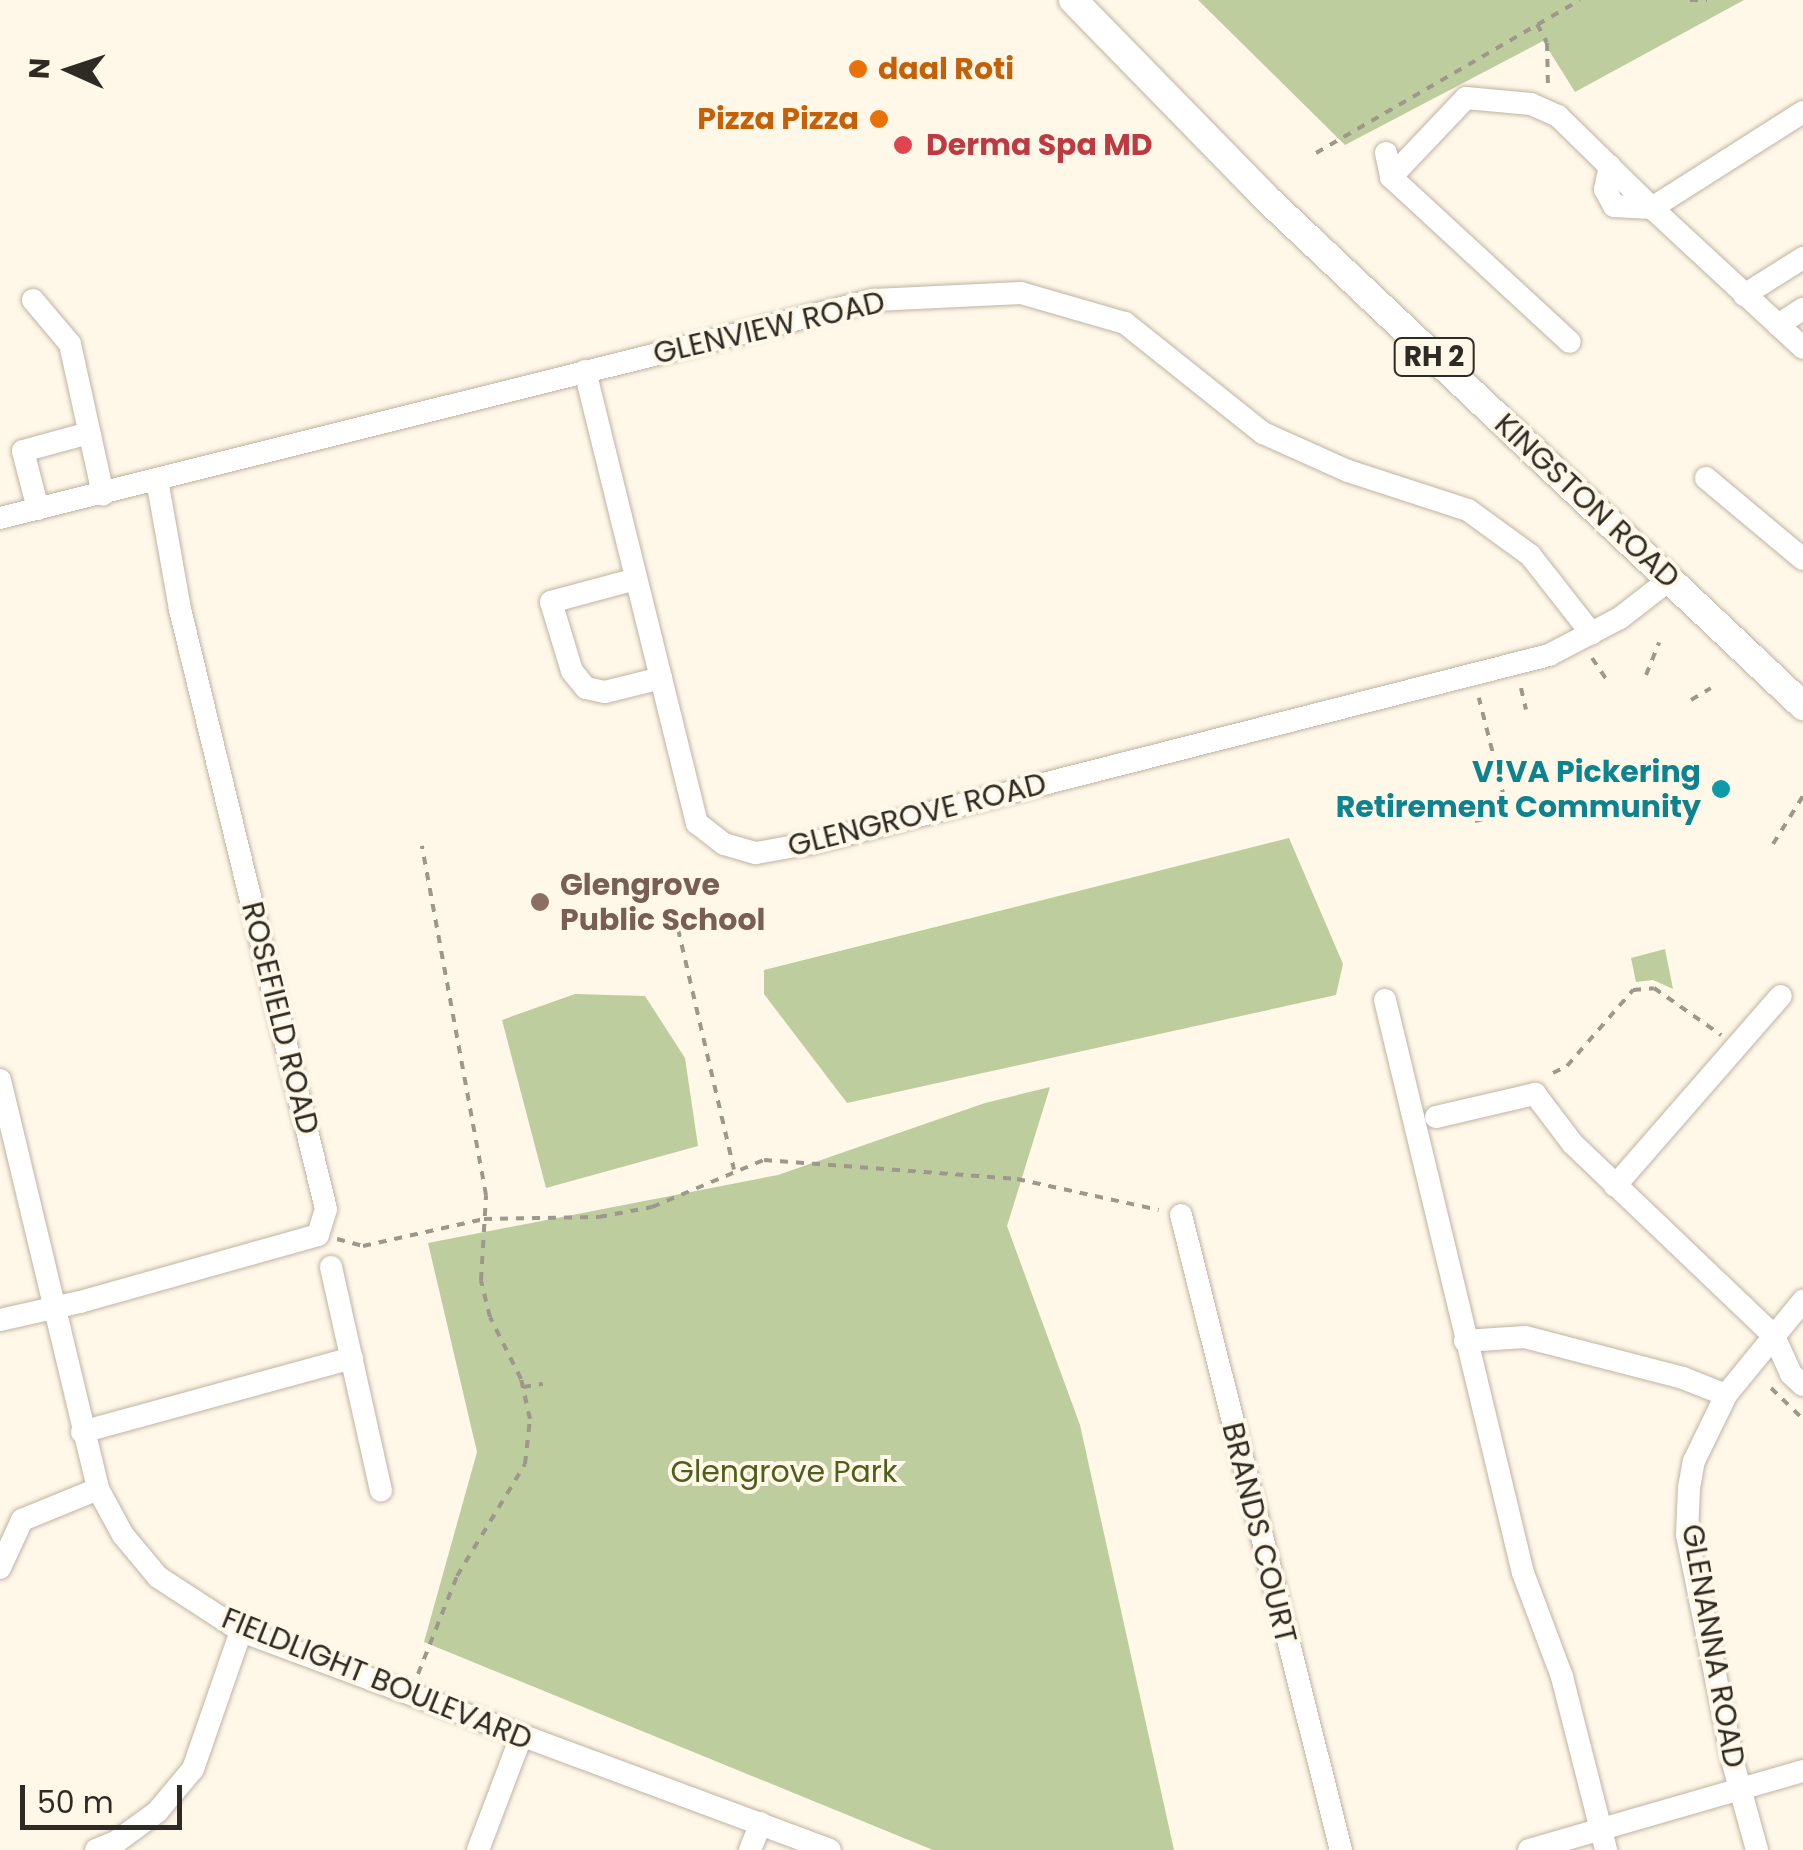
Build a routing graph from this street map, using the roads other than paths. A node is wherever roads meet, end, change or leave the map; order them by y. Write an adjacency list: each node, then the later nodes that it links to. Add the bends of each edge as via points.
1 (1073, 0): 22 (main road, KINGSTON ROAD / RH 2, via 1265,196)
2 (1803, 112): 5 (street)
3 (1386, 153): 4 (street)
4 (1391, 177): 5 (street, via 1466,98 1530,104 1558,116 1610,166 1605,189 1614,206); 11 (street)
5 (1652, 208): 7 (street)
6 (1803, 258): 7 (street)
7 (1744, 295): 10 (street)
8 (33, 300): 14 (street, via 70,344)
9 (1803, 309): 10 (street)
10 (1778, 325): 12 (street)
11 (1570, 342)
12 (1803, 348)
13 (585, 371): 16 (street, GLENVIEW ROAD); 21 (street, GLENGROVE ROAD); 23 (street, GLENVIEW ROAD, via 874,300 1021,294 1125,322 1263,433 1348,471 1468,510 1530,555)
14 (90, 433): 17 (street); 18 (street, via 23,450)
15 (1706, 478): 20 (street)
16 (157, 480): 17 (street, GLENVIEW ROAD); 34 (street, ROSEFIELD ROAD, via 180,609 326,1209 318,1234)
17 (103, 494): 18 (street, GLENVIEW ROAD)
18 (38, 509): 19 (street, GLENVIEW ROAD)
19 (0, 518)
20 (1803, 559)
21 (636, 579): 24 (street, GLENGROVE ROAD); 24 (street, via 551,602 572,672 586,688 605,692)
22 (1669, 580): 23 (street); 25 (main road, KINGSTON ROAD / RH 2)
23 (1592, 634): 24 (street, GLENGROVE ROAD, via 1549,655 756,853 724,844 697,822)
24 (661, 678)
25 (1803, 706)
26 (1781, 996): 30 (street)
27 (1384, 1000): 37 (street)
28 (0, 1080): 34 (street, FIELDLIGHT BOULEVARD)
29 (1436, 1118): 30 (street, via 1535,1094 1572,1144)
30 (1616, 1186): 36 (street)
31 (1181, 1216): 55 (street, BRANDS COURT)
32 (332, 1267): 38 (street)
33 (1803, 1300): 36 (street, GLENANNA ROAD)
34 (57, 1306): 35 (street); 41 (street, FIELDLIGHT BOULEVARD)
35 (0, 1320)
36 (1774, 1336): 39 (street); 40 (street, GLENANNA ROAD)
37 (1465, 1341): 40 (street, via 1525,1337); 50 (street, via 1523,1574 1562,1677)
38 (352, 1358): 41 (street); 43 (street)
39 (1803, 1385)
40 (1726, 1395): 48 (street, GLENANNA ROAD, via 1694,1461 1688,1535)
41 (82, 1432): 42 (street, FIELDLIGHT BOULEVARD)
42 (98, 1489): 44 (street, via 22,1520); 45 (street, FIELDLIGHT BOULEVARD, via 123,1535 158,1577)
43 (381, 1490)
44 (0, 1568)
45 (241, 1631): 46 (street, FIELDLIGHT BOULEVARD); 51 (street, via 193,1769 156,1812)
46 (521, 1737): 49 (street, FIELDLIGHT BOULEVARD); 52 (street)
47 (1803, 1771): 48 (street, GLENANNA ROAD)
48 (1740, 1787): 50 (street); 57 (street, GLENANNA ROAD)
49 (761, 1823): 53 (street); 54 (street, FIELDLIGHT BOULEVARD)
50 (1604, 1841): 56 (street)
51 (96, 1850)
52 (478, 1850)
53 (750, 1850)
54 (830, 1850)
55 (1341, 1850)
56 (1529, 1850)
57 (1756, 1850)

